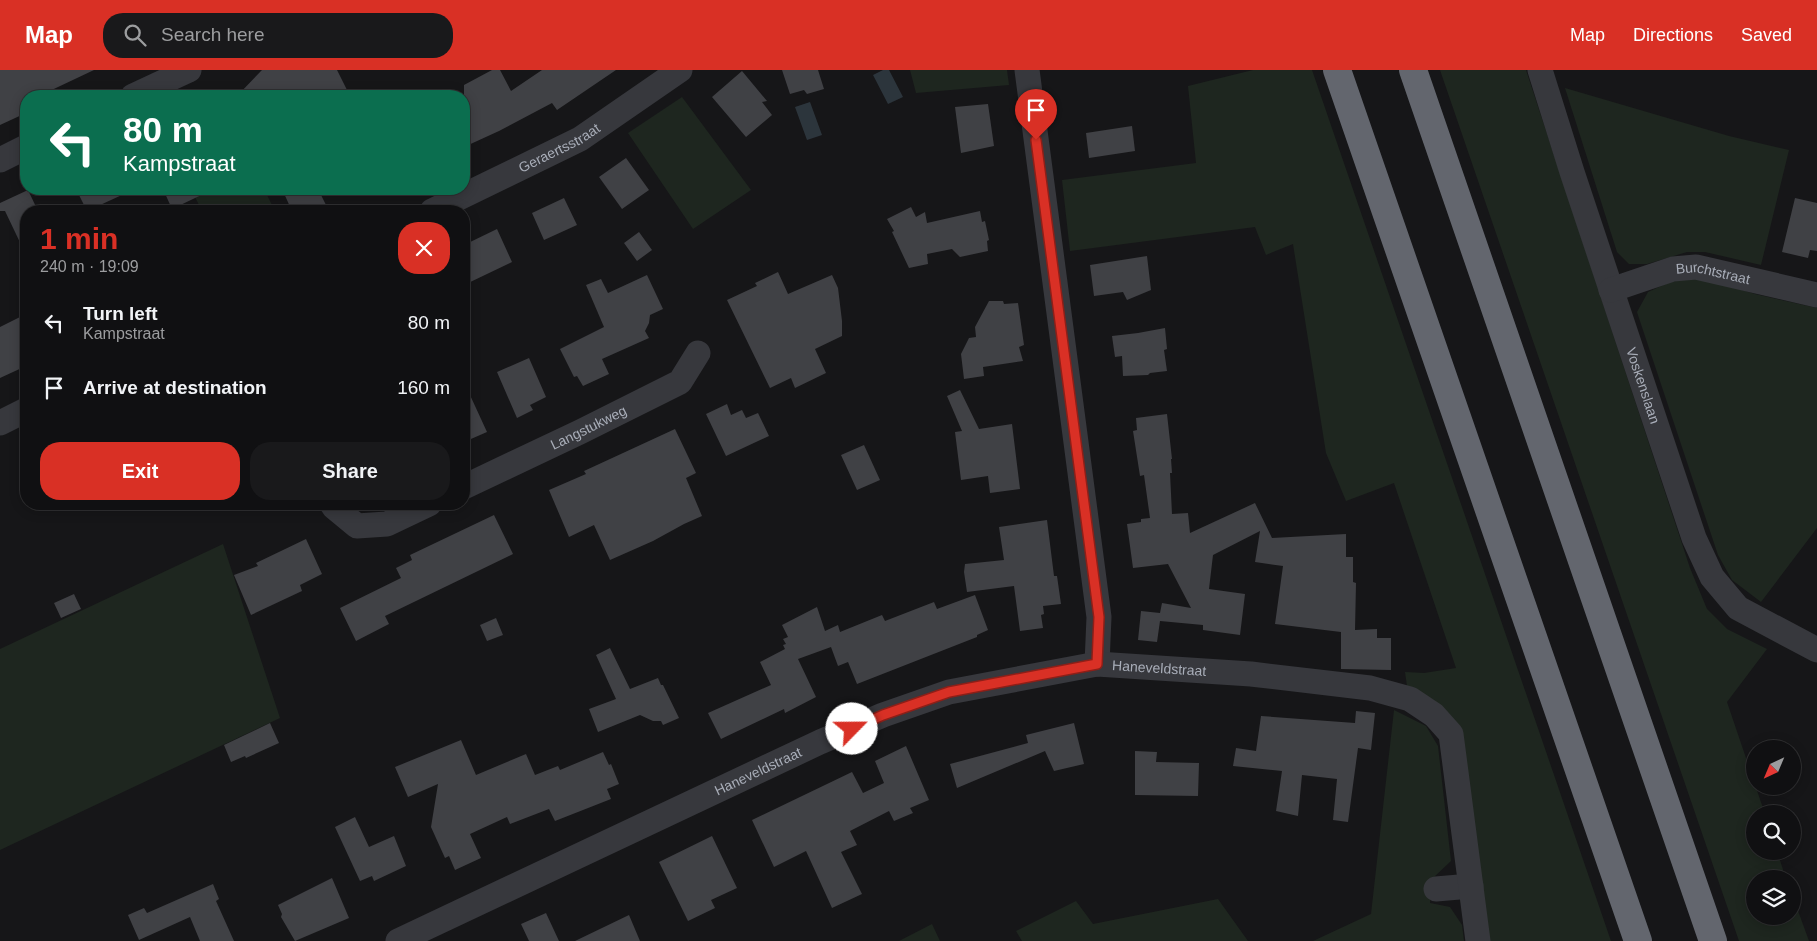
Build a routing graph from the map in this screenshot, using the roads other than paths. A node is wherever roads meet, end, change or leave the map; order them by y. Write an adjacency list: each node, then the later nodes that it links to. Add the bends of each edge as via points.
1 (188, 70): 7 (street)
2 (680, 70): 10 (street, Geraertsstraat, via 580,139)
3 (1027, 70): 22 (street, via 1099,617)
4 (1337, 70): 27 (highway)
5 (1412, 70): 28 (highway)
6 (1540, 70): 13 (street, Voskenslaan)
7 (146, 90)
8 (20, 150): 9 (street)
9 (0, 160)
10 (470, 193)
11 (465, 195): 12 (street, Geraertsstraat)
12 (444, 205)
13 (1611, 290): 14 (street, Burchtstraat, via 1673,269 1696,267); 21 (street, Voskenslaan, via 1694,538 1712,577 1738,608)
14 (1817, 295)
15 (698, 353): 18 (street, Langstukweg, via 680,382)
16 (20, 413): 17 (street)
17 (0, 423)
18 (470, 484)
19 (338, 510): 20 (street, via 357,526 387,524)
20 (416, 510)
21 (1817, 650)
22 (1097, 664): 23 (street, Haneveldstraat, via 1252,674 1360,686 1410,699 1434,715 1451,734); 25 (street, Haneveldstraat, via 949,692 883,715)
23 (1471, 886): 24 (street); 26 (street, Haneveldstraat)
24 (1436, 889)
25 (398, 941)
26 (1478, 941)
27 (1638, 941)
28 (1713, 941)

